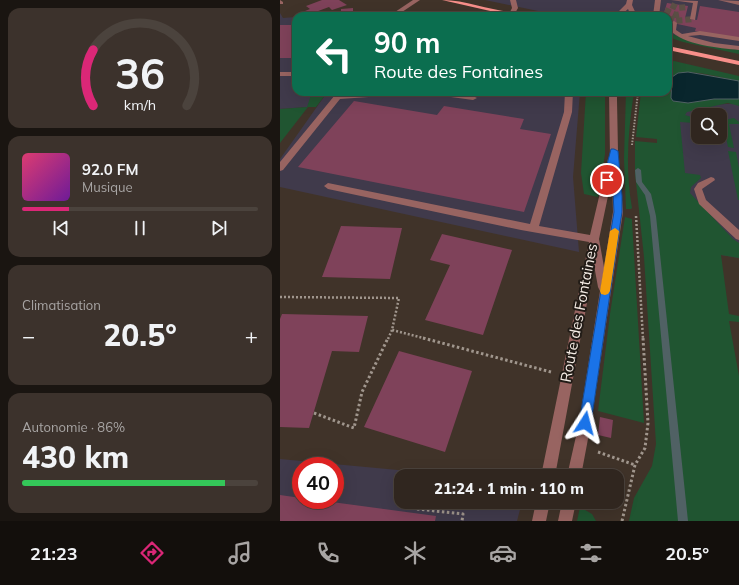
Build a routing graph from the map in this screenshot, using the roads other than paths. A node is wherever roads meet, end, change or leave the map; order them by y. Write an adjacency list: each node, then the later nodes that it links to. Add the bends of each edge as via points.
1 (417, 0): 8 (street)
2 (445, 0): 9 (main road)
3 (513, 0): 10 (street)
4 (721, 0): 7 (street)
5 (677, 2): 12 (street, via 696,2)
6 (630, 3): 11 (street)
7 (739, 3)
8 (398, 12)
9 (499, 12)
10 (514, 12)
11 (621, 12)
12 (691, 13)
13 (672, 23): 14 (street, via 673,30)
14 (678, 35): 15 (street, via 700,33); 16 (street)
15 (718, 36): 16 (street); 17 (street)
16 (693, 40): 18 (street)
17 (738, 41): 18 (street); 19 (street)
18 (710, 43): 19 (street)
19 (725, 46): 20 (street)
20 (739, 48)
21 (672, 49): 22 (main road)
22 (739, 63)
23 (280, 74): 24 (street)
24 (292, 74)
25 (337, 96): 35 (street)
26 (350, 96): 27 (street)
27 (367, 96)
28 (458, 96): 32 (street)
29 (569, 96): 38 (street, via 568,112)
30 (614, 96): 33 (street, Route des Fontaines)
31 (618, 96): 33 (street, Route des Fontaines)
32 (473, 98)
33 (615, 103): 34 (street, Route des Fontaines)
34 (614, 151): 40 (street, Route des Fontaines); 41 (street, Route des Fontaines, via 618,212)
35 (280, 168)
36 (711, 180): 39 (street, via 698,189 700,198)
37 (328, 186): 38 (street)
38 (534, 228): 40 (street)
39 (738, 236)
40 (594, 239): 41 (street); 42 (street, Route des Fontaines)
41 (605, 292): 43 (street, Route des Fontaines)
42 (549, 469)
43 (575, 469)
44 (542, 509): 46 (street)
45 (568, 509): 47 (street)
46 (539, 521)
47 (565, 521)

